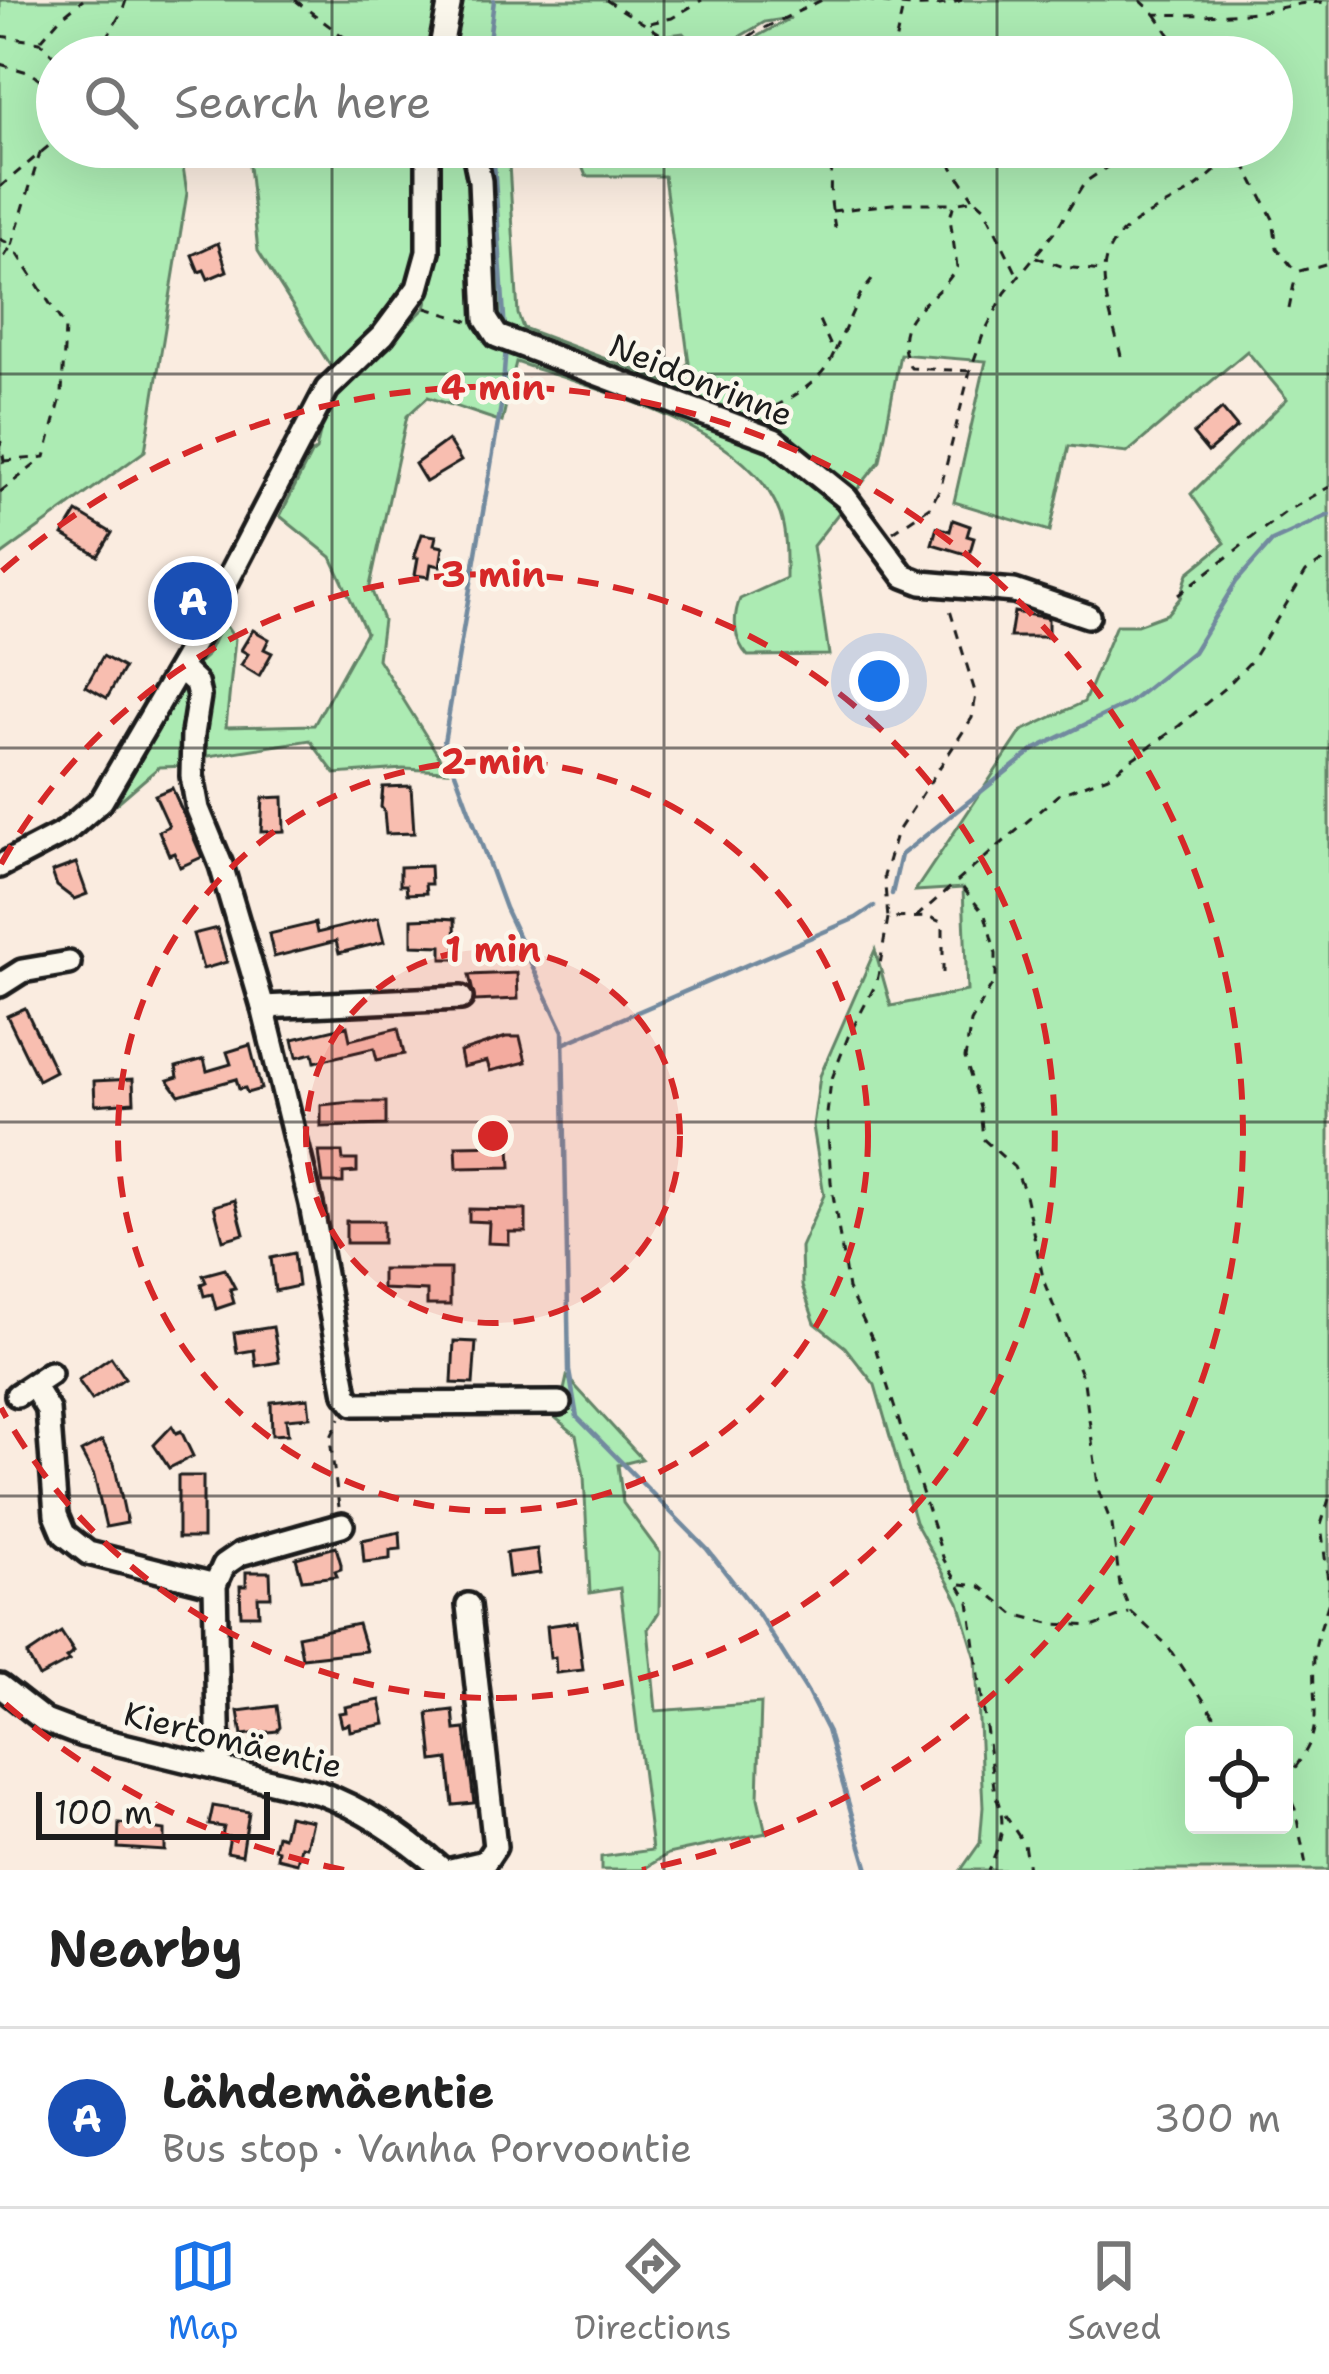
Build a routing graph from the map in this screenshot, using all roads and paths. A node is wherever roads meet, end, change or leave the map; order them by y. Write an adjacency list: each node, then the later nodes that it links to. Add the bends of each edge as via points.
1 (83, 0): 16 (path)
2 (125, 0): 17 (path)
3 (295, 0): 18 (path)
4 (450, 0): 19 (street)
5 (606, 0): 14 (path)
6 (702, 0): 14 (path)
7 (822, 0): 21 (path)
8 (865, 0): 12 (path)
9 (962, 0): 12 (path)
10 (1140, 0): 13 (path)
11 (1329, 3): 13 (path)
12 (903, 8): 22 (path)
13 (1155, 14): 23 (path)
14 (649, 23): 20 (path)
15 (0, 36): 24 (path)
16 (45, 36)
17 (107, 36)
18 (343, 36)
19 (443, 36)
20 (665, 36)
21 (750, 36)
22 (897, 36)
23 (1170, 36)
24 (36, 41)
25 (0, 64): 26 (path)
26 (36, 77)
27 (36, 155): 36 (path)
28 (36, 167): 42 (path)
29 (428, 168): 51 (street, via 428,252)
30 (477, 168): 53 (street)
31 (831, 168): 39 (path)
32 (953, 168): 37 (path)
33 (1106, 168): 43 (path, via 1085,182)
34 (1215, 168): 46 (path, via 1129,228 1112,245)
35 (1247, 168): 47 (path, via 1273,220 1277,248)
36 (0, 187)
37 (974, 199): 38 (path); 48 (path)
38 (953, 203): 39 (path); 56 (path, via 957,267 916,306 905,346 911,368)
39 (832, 211): 40 (path)
40 (835, 228)
41 (0, 239): 42 (path)
42 (13, 245): 44 (path); 59 (path, via 65,328 62,394)
43 (1035, 256): 46 (path); 48 (path)
44 (0, 262)
45 (1329, 263): 47 (path)
46 (1104, 271): 55 (path)
47 (1296, 272): 50 (path)
48 (1017, 274): 56 (path)
49 (872, 280): 54 (path)
50 (1289, 309)
51 (403, 312): 53 (path, via 436,309); 69 (street, via 327,389)
52 (818, 318): 54 (path)
53 (492, 331): 57 (street, Neidonrinne)
54 (834, 352): 57 (path, via 813,383)
55 (1121, 356)
56 (970, 371): 64 (path, via 932,506)
57 (743, 426): 64 (street, Neidonrinne, via 828,481)
58 (0, 437): 60 (path)
59 (45, 458): 60 (path); 63 (path)
60 (4, 461): 61 (path)
61 (0, 470)
62 (1329, 487): 67 (path)
63 (0, 492)
64 (880, 541): 66 (street, Neidonrinne, via 904,576)
65 (1329, 557): 72 (path, via 1306,572 1227,686 1108,776 1058,795)
66 (946, 585): 68 (street, Neidonrinne, via 1014,591); 73 (path, via 976,695 972,718 896,834 884,876)
67 (1178, 595)
68 (1088, 616)
69 (180, 668): 70 (street, via 102,800 65,832); 78 (street, via 200,696 193,734 198,809)
70 (0, 866)
71 (963, 888): 89 (path, via 986,915 996,954 996,979 970,1022 965,1058 982,1139 1014,1167 1024,1190 1044,1282 1084,1382 1099,1492)
72 (916, 917): 73 (path); 75 (path, via 943,923)
73 (888, 918): 84 (path, via 877,982 831,1081 831,1183 848,1288)
74 (69, 963): 76 (street, via 22,971)
75 (943, 973)
76 (0, 986)
77 (461, 998): 78 (street)
78 (262, 1007): 81 (street)
79 (33, 1384): 85 (street, via 48,1410 64,1534 88,1553)
80 (559, 1403): 81 (street)
81 (354, 1404): 83 (path, via 330,1438)
82 (1329, 1499): 86 (path, via 1321,1525)
83 (342, 1525): 85 (street, via 240,1554)
84 (956, 1584): 89 (path, via 980,1586 1014,1614 1053,1624 1095,1626); 95 (path, via 969,1602)
85 (215, 1585): 92 (street)
86 (1329, 1589)
87 (1329, 1601): 93 (path, via 1314,1652 1316,1729)
88 (468, 1605): 96 (street, via 495,1847 485,1862)
89 (1131, 1612): 91 (path, via 1166,1644)
90 (0, 1687): 92 (street, Kiertomäentie, via 82,1736)
91 (1221, 1726)
92 (219, 1768): 96 (street, Kiertomäentie, via 346,1802)
93 (1293, 1772)
94 (1293, 1804): 99 (path)
95 (1004, 1814): 97 (path); 98 (path, via 1024,1844)
96 (447, 1870)
97 (988, 1870)
98 (1028, 1870)
99 (1307, 1870)

